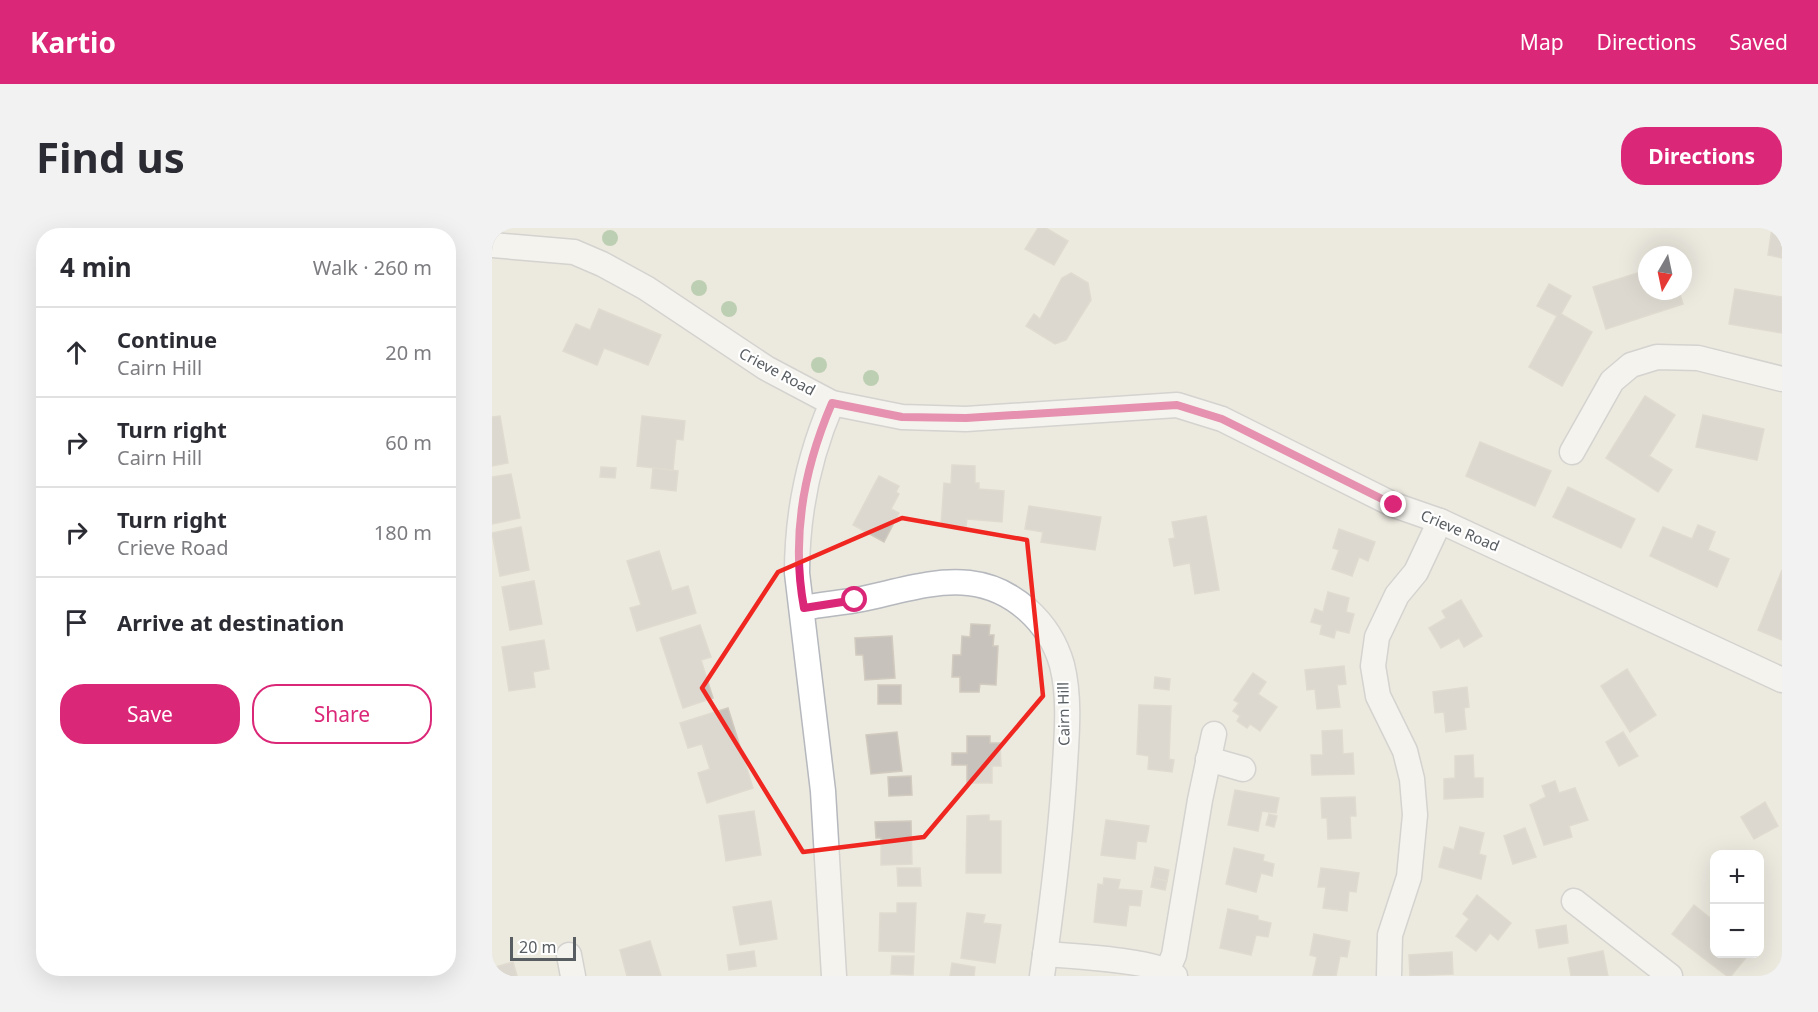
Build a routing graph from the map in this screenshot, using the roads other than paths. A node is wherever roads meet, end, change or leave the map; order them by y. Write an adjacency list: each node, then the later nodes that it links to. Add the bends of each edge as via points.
1 (492, 245): 3 (street, Crieve Road, via 574,252 603,264 646,288 738,351)
2 (1782, 379): 4 (street, via 1698,358 1657,357 1631,365 1612,381)
3 (832, 403): 5 (street, Crieve Road, via 902,417 966,418 1177,405 1222,419 1394,505); 6 (street, via 808,477 799,526 797,573)
4 (1572, 452)
5 (1440, 521): 7 (street, Crieve Road); 15 (street, via 1416,572 1397,595 1377,636 1373,666 1378,696 1405,750 1415,815 1409,877 1390,935)
6 (804, 608): 12 (street, Cairn Hill, via 942,583 969,583 1018,601 1052,639 1062,665 1067,705 1062,822); 14 (street, via 823,791)
7 (1782, 680)
8 (1214, 734): 9 (street, Cairn Hill)
9 (1208, 759): 10 (street); 13 (street, Cairn Hill)
10 (1243, 769)
11 (1574, 901): 16 (street)
12 (1044, 965): 13 (street, Cairn Hill, via 1096,958)
13 (1172, 973)
14 (834, 976)
15 (1389, 976)
16 (1670, 976)

